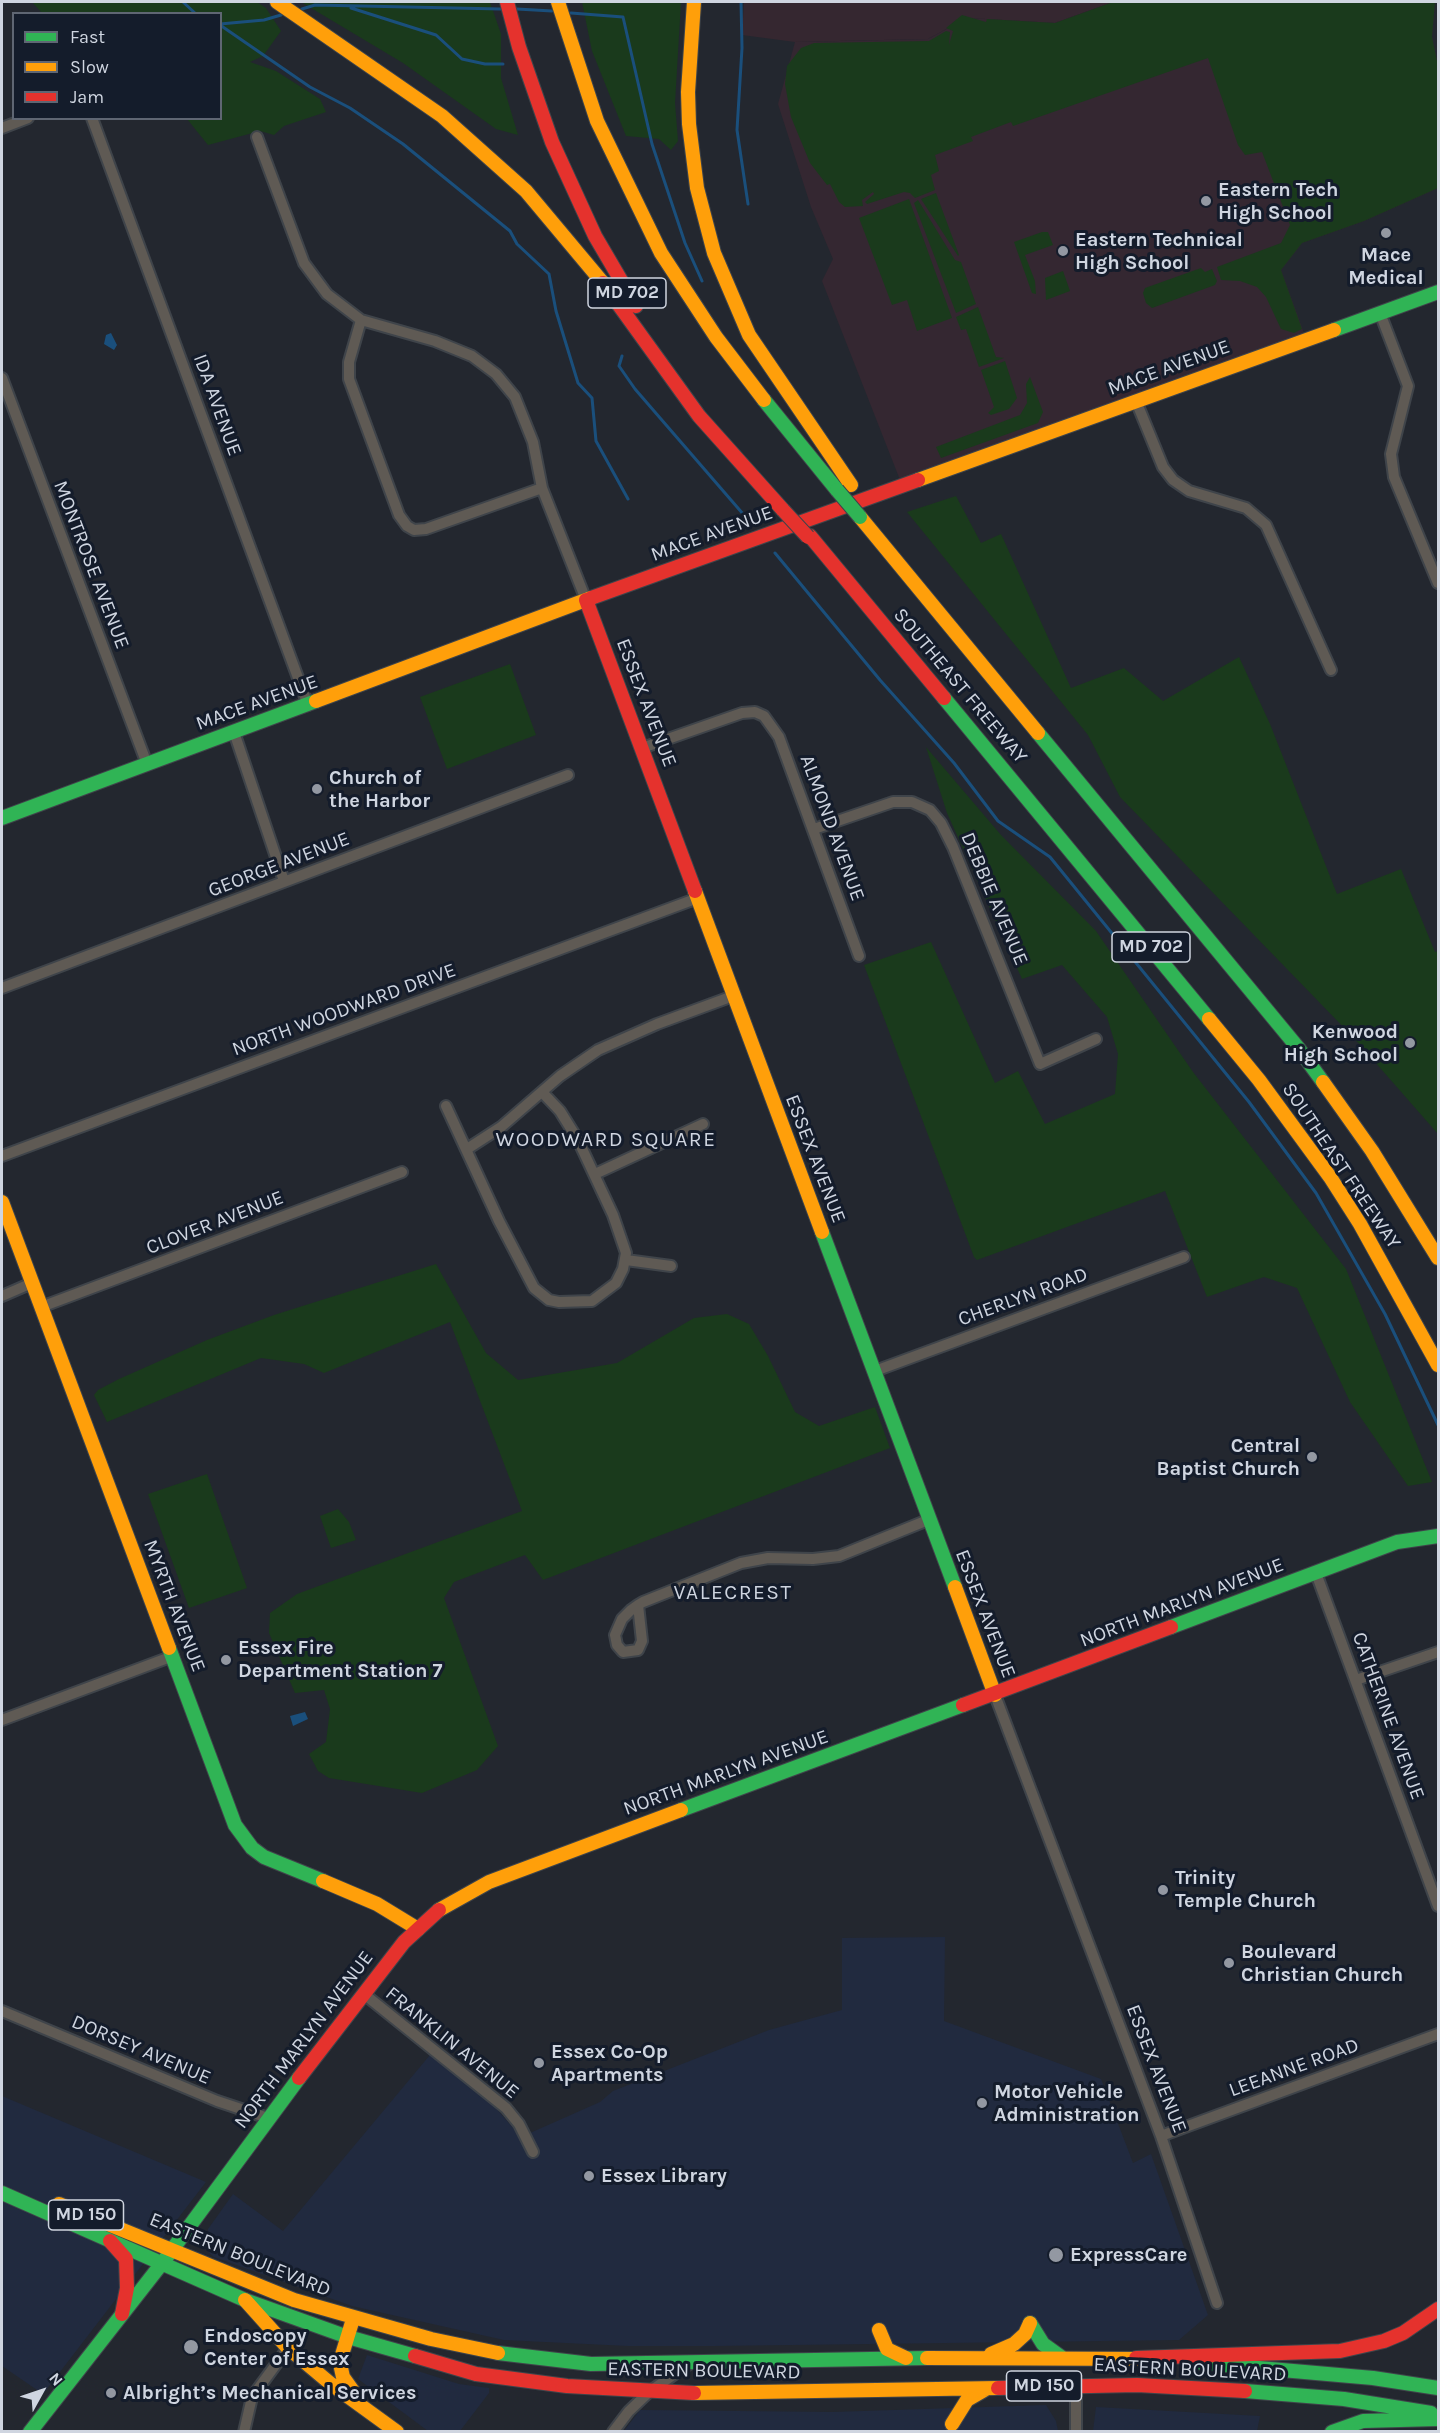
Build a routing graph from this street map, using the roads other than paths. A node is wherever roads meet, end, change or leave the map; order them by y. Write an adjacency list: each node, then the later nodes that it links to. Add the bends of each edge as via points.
1 (277, 2): 15 (main road, via 456,128 526,191 599,278 699,416)
2 (507, 2): 15 (main road, SOUTHEAST FREEWAY / MD 702, via 536,100 564,170 620,281 706,410)
3 (558, 2): 16 (main road, MD 702, bridge, via 597,121 638,210 672,270 716,337 837,490)
4 (694, 2): 16 (main road, via 688,92 692,157 720,271 763,359 851,485)
5 (23, 120): 7 (street)
6 (93, 120): 20 (street, IDA AVENUE)
7 (2, 128)
8 (257, 137): 11 (street, ESSEX AVENUE, via 304,263 327,294)
9 (1438, 292): 10 (main road, MACE AVENUE)
10 (1380, 313): 13 (main road, MACE AVENUE); 17 (street, via 1408,386 1391,454 1394,477)
11 (361, 320): 14 (street, ESSEX AVENUE, via 461,351 496,374 522,410); 14 (street, via 349,362 349,379 399,515 407,526 426,529)
12 (2, 378): 23 (street, MONTROSE AVENUE)
13 (1136, 401): 18 (main road, MACE AVENUE); 19 (street, via 1163,467 1173,480 1189,491 1246,508 1266,525)
14 (542, 488): 18 (street, ESSEX AVENUE)
15 (785, 509): 48 (main road, SOUTHEAST FREEWAY / MD 702, bridge, via 1260,1080 1360,1224)
16 (866, 515): 42 (main road, SOUTHEAST FREEWAY / MD 702, via 948,623 1299,1049 1372,1151)
17 (1438, 584)
18 (586, 600): 20 (main road, MACE AVENUE); 22 (main road, ESSEX AVENUE)
19 (1331, 670)
20 (308, 705): 21 (main road, MACE AVENUE)
21 (234, 732): 23 (main road, MACE AVENUE); 27 (street)
22 (642, 748): 26 (street, ALMOND AVENUE, via 754,712 764,717 778,737); 28 (main road, ESSEX AVENUE)
23 (147, 764): 25 (main road, MACE AVENUE)
24 (568, 775): 27 (street, GEORGE AVENUE)
25 (2, 818)
26 (814, 829): 29 (street, ALMOND AVENUE); 32 (street, DEBBIE AVENUE, via 893,802 912,802 930,810 953,847 1040,1064)
27 (284, 881): 30 (street, GEORGE AVENUE)
28 (698, 898): 31 (main road, ESSEX AVENUE); 37 (street, NORTH WOODWARD DRIVE)
29 (859, 956)
30 (2, 988)
31 (733, 996): 33 (street, via 611,1043 572,1067); 49 (main road, ESSEX AVENUE)
32 (1096, 1039)
33 (542, 1092): 36 (street); 39 (street, via 572,1129)
34 (446, 1106): 36 (street)
35 (703, 1124): 39 (street)
36 (466, 1149): 43 (street, via 522,1269 534,1288 549,1300 570,1304 592,1301 616,1282)
37 (2, 1156)
38 (402, 1172): 47 (street, CLOVER AVENUE)
39 (595, 1174): 43 (street, via 623,1240)
40 (2, 1202): 45 (main road, MYRTH AVENUE)
41 (1184, 1257): 49 (street, CHERLYN ROAD)
42 (1438, 1258)
43 (626, 1260): 44 (street)
44 (671, 1266)
45 (32, 1283): 46 (street); 47 (main road, MYRTH AVENUE)
46 (2, 1296)
47 (41, 1307): 55 (main road, MYRTH AVENUE)
48 (1438, 1365)
49 (875, 1371): 50 (main road, ESSEX AVENUE)
50 (928, 1520): 53 (street, via 839,1556 768,1558 741,1563); 57 (main road, ESSEX AVENUE)
51 (1438, 1536): 52 (main road, NORTH MARLYN AVENUE, via 1397,1542)
52 (1316, 1573): 56 (street, CATHERINE AVENUE); 57 (main road, NORTH MARLYN AVENUE)
53 (638, 1605)
54 (1438, 1652): 56 (street)
55 (173, 1656): 58 (street); 60 (main road, MYRTH AVENUE, via 230,1814 252,1848 279,1865 376,1904)
56 (1356, 1680): 59 (street, CATHERINE AVENUE)
57 (995, 1695): 60 (main road, NORTH MARLYN AVENUE, via 489,1882 456,1899); 65 (street, ESSEX AVENUE)
58 (2, 1720)
59 (1438, 1906)
60 (418, 1929): 61 (main road, NORTH MARLYN AVENUE)
61 (364, 1994): 64 (main road, NORTH MARLYN AVENUE); 66 (street, FRANKLIN AVENUE, via 506,2108)
62 (2, 2011): 64 (street, DORSEY AVENUE, via 217,2101)
63 (1438, 2034): 65 (street, LEEANNE ROAD)
64 (268, 2118): 70 (main road, NORTH MARLYN AVENUE)
65 (1161, 2136): 73 (street, ESSEX AVENUE)
66 (533, 2152)
67 (2, 2180): 70 (main road, EASTERN BOULEVARD / MD 150)
68 (2, 2193): 69 (main road, EASTERN BOULEVARD / MD 150)
69 (104, 2236): 71 (main road, EASTERN BOULEVARD / MD 150); 75 (main road, via 126,2259 128,2288)
70 (171, 2249): 71 (main road, NORTH MARLYN AVENUE); 76 (main road, EASTERN BOULEVARD / MD 150, via 225,2274)
71 (163, 2262): 72 (main road, EASTERN BOULEVARD / MD 150); 75 (main road, NORTH MARLYN AVENUE)
72 (245, 2300): 78 (main road, EASTERN BOULEVARD / MD 150); 79 (main road)
73 (1217, 2303)
74 (1438, 2309): 83 (main road, via 1403,2333 1340,2351)
75 (122, 2314): 93 (main road, NORTH MARLYN AVENUE)
76 (353, 2319): 78 (main road); 84 (main road, EASTERN BOULEVARD / MD 150, via 505,2354 591,2364)
77 (879, 2330): 82 (main road, via 887,2349)
78 (348, 2337): 89 (main road, EASTERN BOULEVARD / MD 150, via 477,2374); 90 (main road, via 341,2358 343,2377)
79 (288, 2348): 90 (main road); 94 (street, via 252,2397)
80 (986, 2357): 81 (main road, EASTERN BOULEVARD / MD 150); 81 (main road, via 1014,2344 1030,2323 1043,2344); 82 (main road, EASTERN BOULEVARD / MD 150)
81 (1061, 2357): 83 (main road, EASTERN BOULEVARD / MD 150)
82 (908, 2358): 84 (main road, EASTERN BOULEVARD / MD 150)
83 (1136, 2358): 87 (main road, EASTERN BOULEVARD / MD 150, via 1323,2373)
84 (691, 2362): 89 (street)
85 (1076, 2385): 86 (main road, EASTERN BOULEVARD / MD 150); 91 (main road, EASTERN BOULEVARD / MD 150, via 1266,2392); 97 (street)
86 (989, 2387): 88 (main road, EASTERN BOULEVARD / MD 150); 88 (main road, via 967,2400 952,2424 944,2401)
87 (1438, 2388)
88 (923, 2390): 89 (main road, EASTERN BOULEVARD / MD 150)
89 (649, 2392): 96 (street)
90 (368, 2410): 95 (main road)
91 (1438, 2414)
92 (1438, 2419): 98 (main road, via 1363,2421)
93 (30, 2432)
94 (244, 2432)
95 (397, 2432)
96 (613, 2432)
97 (1076, 2432)
98 (1332, 2432)

